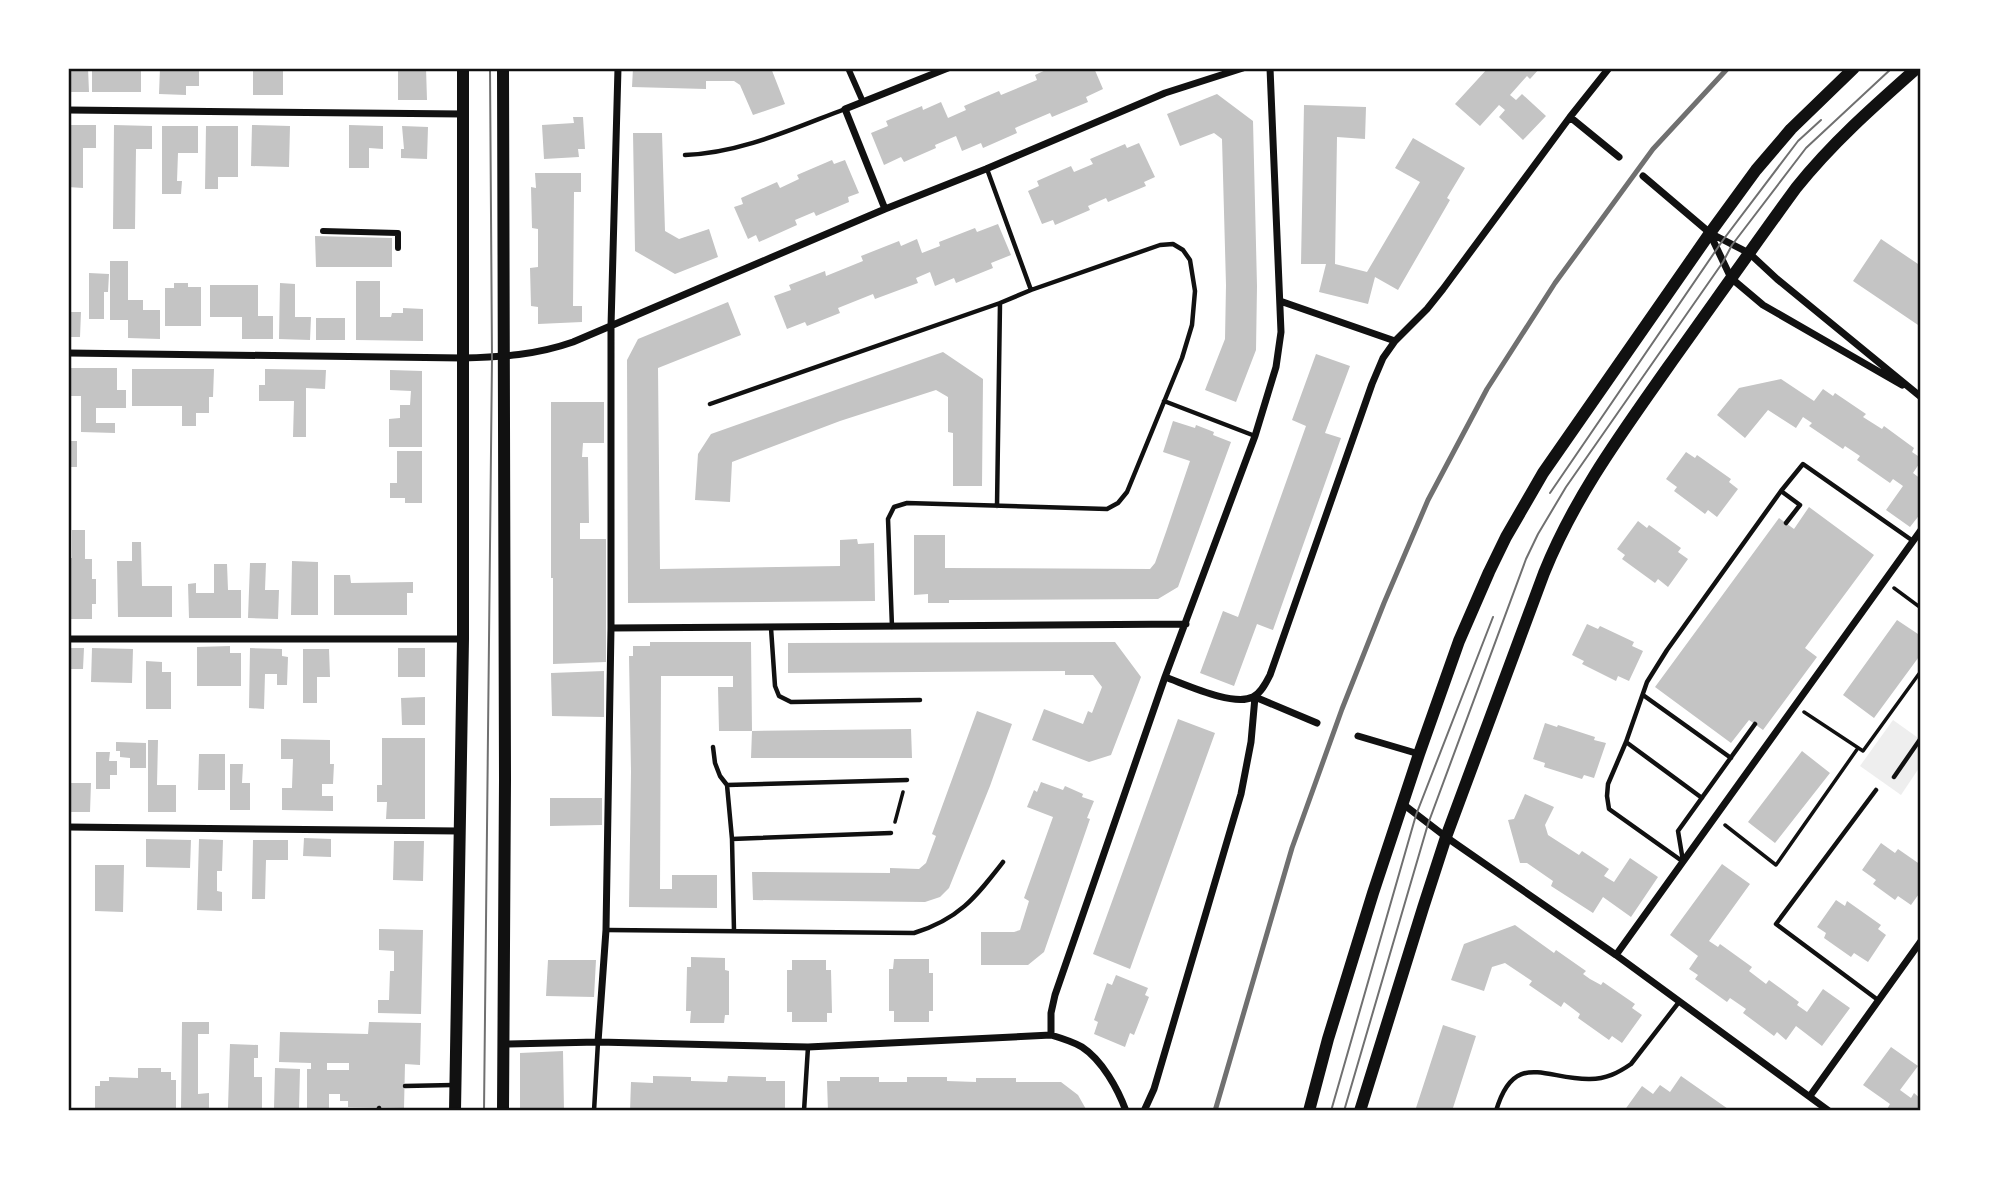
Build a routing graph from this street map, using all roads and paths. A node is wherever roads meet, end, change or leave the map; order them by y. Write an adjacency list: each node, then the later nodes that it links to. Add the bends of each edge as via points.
1 (463, 68): 14 (main road)
2 (503, 68): 32 (main road)
3 (618, 68): 29 (street)
4 (848, 68): 11 (street)
5 (948, 68): 11 (street)
6 (1242, 68): 18 (street, via 1165,93)
7 (1270, 68): 27 (street)
8 (1609, 68): 15 (street)
9 (1854, 68): 22 (main road, via 1791,129)
10 (1917, 68): 24 (main road, via 1821,157)
11 (863, 102): 12 (street)
12 (845, 109): 16 (lane, via 747,146); 20 (street)
13 (68, 110): 14 (street)
14 (463, 114): 33 (main road)
15 (1570, 117): 17 (street); 30 (street, via 1443,289)
16 (685, 155)
17 (1619, 157)
18 (986, 169): 20 (street); 26 (lane)
19 (1643, 176): 22 (street)
20 (885, 209): 29 (street)
21 (323, 231): 23 (street, via 398,233)
22 (1710, 233): 24 (street); 25 (street); 64 (main road, via 1543,473 1506,537 1459,641)
23 (398, 248)
24 (1749, 253): 25 (main road); 34 (street)
25 (1731, 278): 34 (street, via 1763,305); 76 (main road, via 1625,427 1559,536)
26 (1031, 290): 28 (lane); 35 (lane, via 1160,246 1172,244 1182,250 1190,260 1195,291 1192,325)
27 (1280, 301): 30 (street); 37 (street, via 1276,368)
28 (1000, 303): 36 (lane); 39 (lane)
29 (611, 326): 32 (street, via 555,348); 47 (street)
30 (1395, 341): 54 (street, via 1372,384 1270,675)
31 (68, 353): 33 (street)
32 (504, 357): 33 (street); 88 (main road)
33 (463, 358): 50 (main road)
34 (1921, 397)
35 (1164, 401): 37 (lane); 39 (lane, via 1127,492 1118,503 1107,509)
36 (710, 404)
37 (1255, 436): 45 (street)
38 (1781, 491): 40 (lane, via 1800,505); 42 (lane, via 1803,464); 53 (lane, via 1667,650)
39 (997, 506): 46 (lane, via 907,503 894,507 888,519)
40 (1786, 523)
41 (1921, 530): 42 (street)
42 (1913, 541): 43 (street)
43 (1884, 581): 44 (path); 56 (street)
44 (1921, 608)
45 (1186, 624): 46 (street); 52 (street)
46 (892, 627): 48 (street)
47 (611, 628): 48 (street); 80 (street)
48 (771, 628): 55 (lane, via 775,686 779,696 791,702)
49 (68, 639): 50 (street)
50 (463, 639): 74 (main road)
51 (1921, 671): 63 (path, via 1863,751)
52 (1165, 677): 54 (street, via 1226,697); 86 (street, via 1055,995)
53 (1643, 695): 61 (lane); 65 (lane)
54 (1255, 696): 57 (street); 98 (street, via 1241,794)
55 (920, 700)
56 (1795, 705): 63 (path); 72 (street)
57 (1317, 723)
58 (1755, 724): 65 (lane)
59 (1359, 736): 64 (street)
60 (1921, 738): 66 (lane)
61 (1626, 742): 70 (lane); 79 (lane, via 1608,784 1609,809)
62 (713, 747): 68 (lane)
63 (1858, 748): 72 (path, via 1776,865)
64 (1419, 754): 71 (main road)
65 (1731, 758): 70 (lane)
66 (1894, 777)
67 (907, 780): 68 (lane); 75 (path)
68 (726, 785): 77 (lane)
69 (1876, 790): 84 (lane, via 1776,924)
70 (1702, 798): 79 (lane, via 1678,831)
71 (1403, 804): 76 (street); 99 (main road)
72 (1715, 817): 79 (street)
73 (68, 827): 74 (street)
74 (460, 831): 90 (main road)
75 (891, 833): 77 (lane)
76 (1446, 837): 83 (street); 100 (main road)
77 (732, 839): 81 (lane)
78 (1003, 862): 81 (lane, via 958,912 914,933)
79 (1683, 862): 83 (street)
80 (606, 930): 81 (lane); 87 (street)
81 (734, 930)
82 (1921, 941): 84 (street)
83 (1616, 955): 85 (street)
84 (1878, 1000): 92 (street)
85 (1680, 1001): 92 (street); 101 (lane, via 1631,1064 1620,1071 1588,1079 1525,1073 1507,1084)
86 (1051, 1035): 89 (street); 97 (street, via 1082,1047 1104,1069 1119,1090)
87 (598, 1042): 88 (street); 89 (street); 95 (lane)
88 (504, 1044): 94 (main road)
89 (808, 1047): 96 (lane)
90 (456, 1085): 91 (lane); 93 (main road)
91 (405, 1086)
92 (1810, 1096): 102 (street)
93 (455, 1111)
94 (503, 1111)
95 (594, 1111)
96 (804, 1111)
97 (1126, 1111)
98 (1144, 1111)
99 (1309, 1111)
100 (1360, 1111)
101 (1496, 1111)
102 (1829, 1111)

